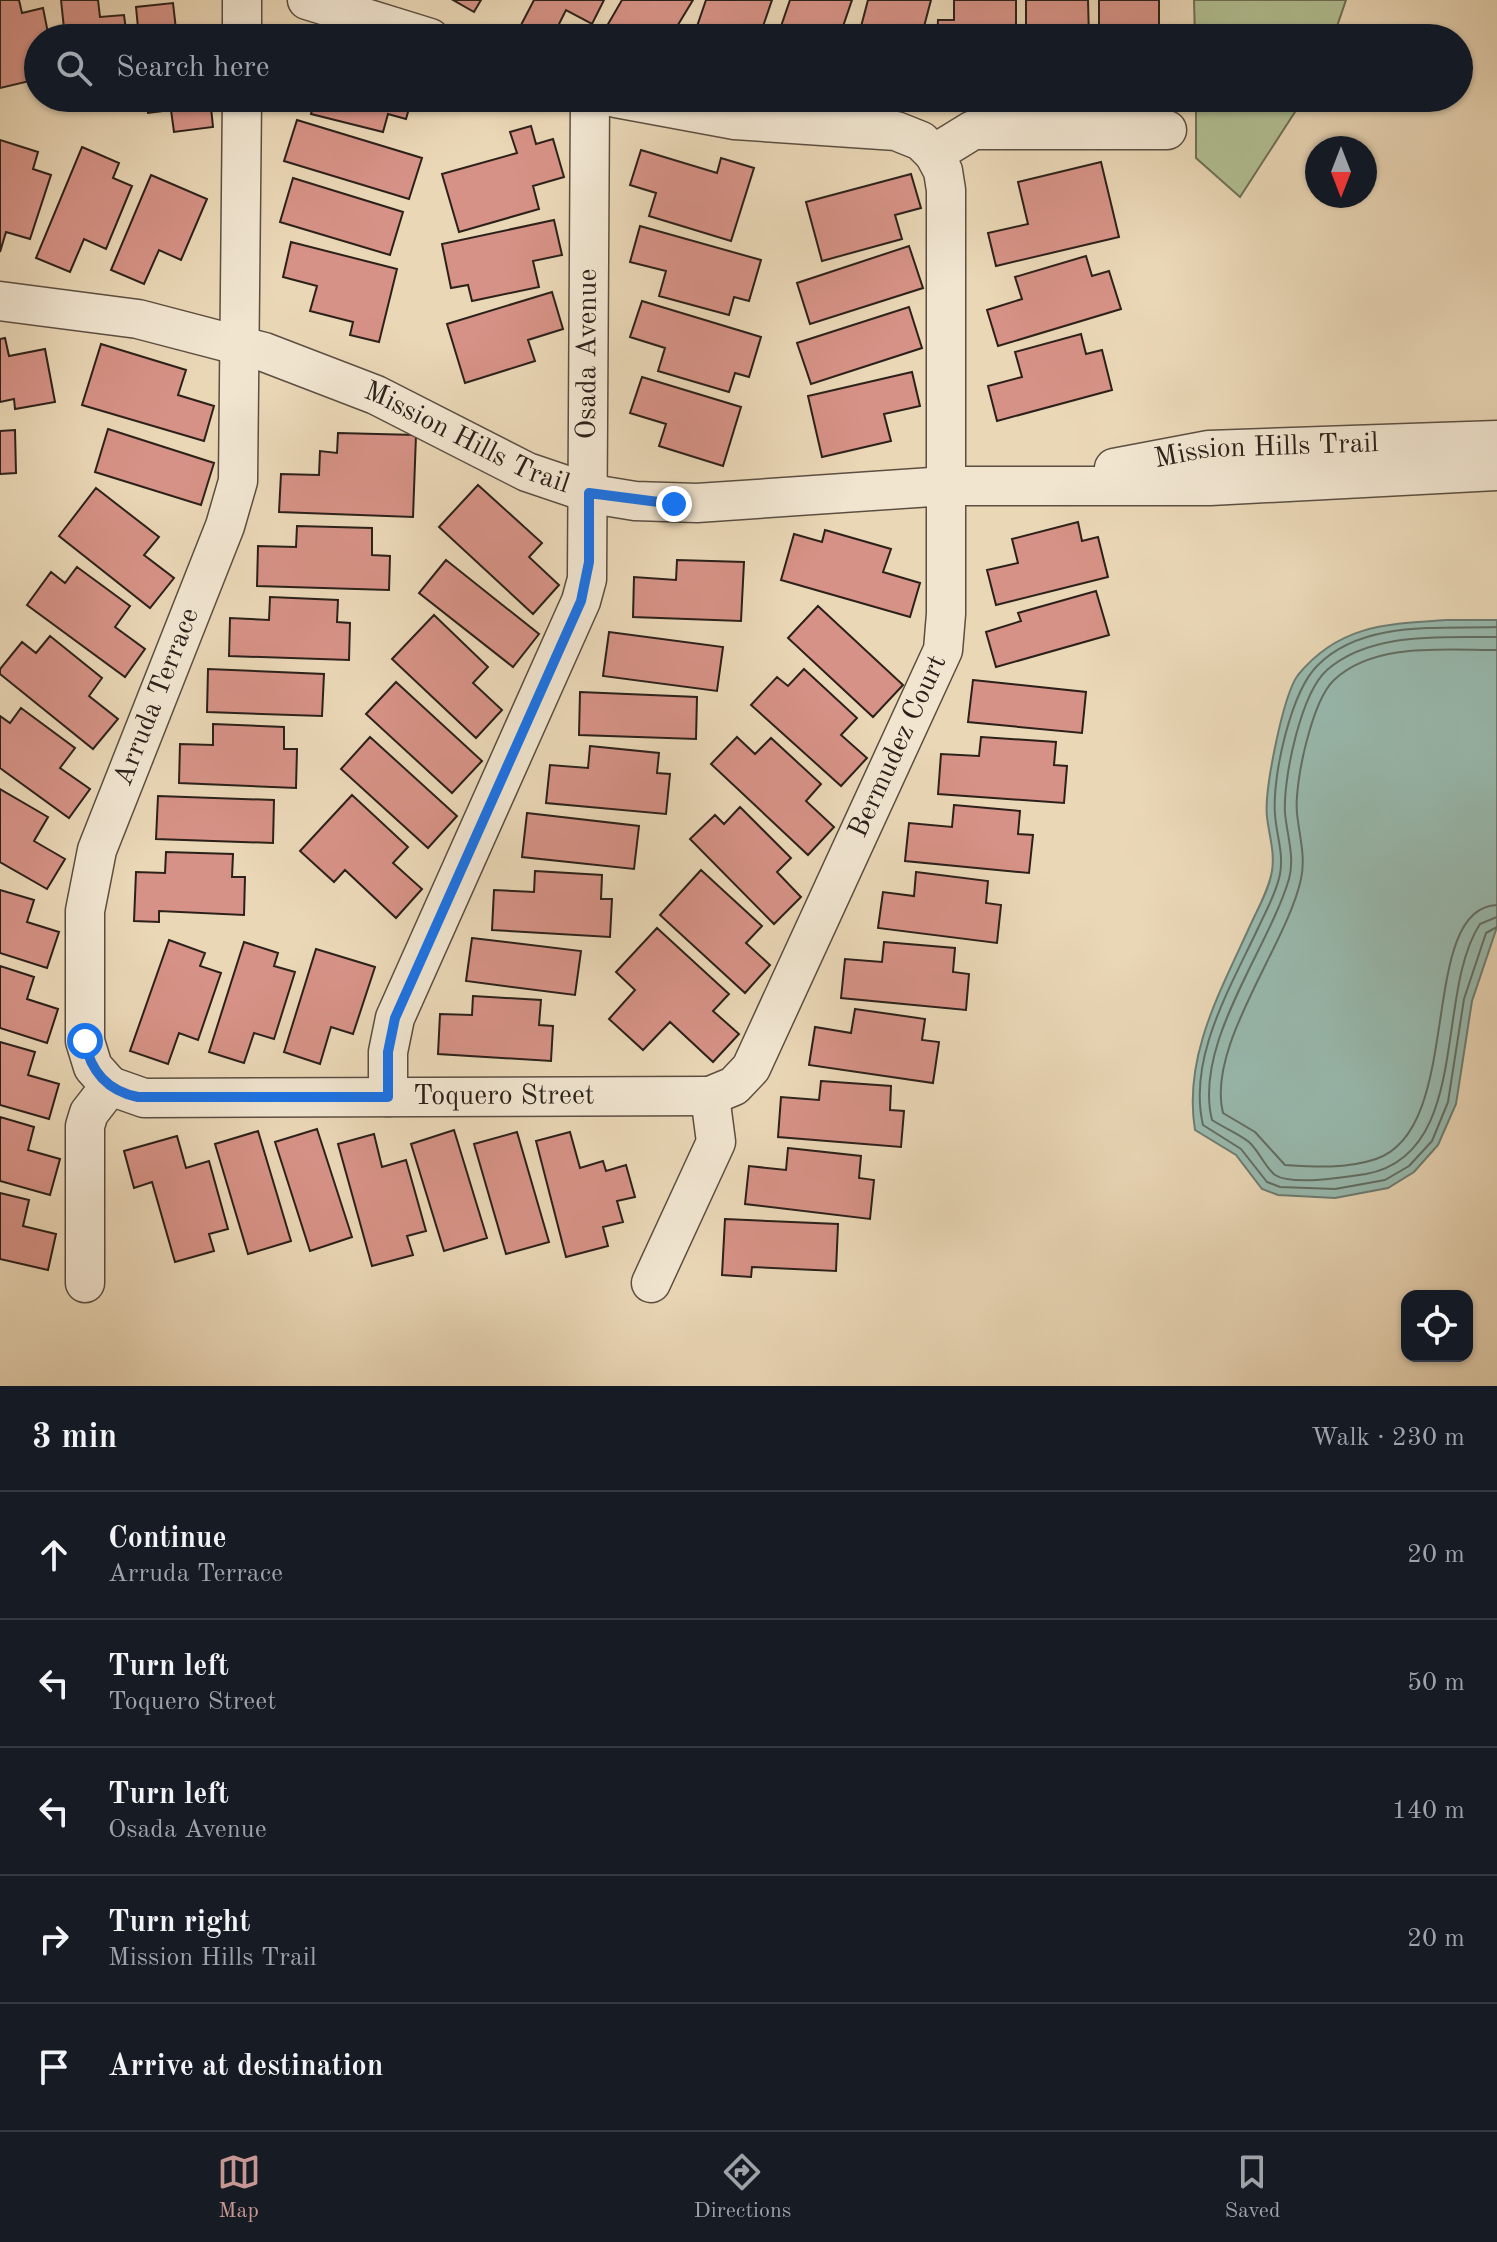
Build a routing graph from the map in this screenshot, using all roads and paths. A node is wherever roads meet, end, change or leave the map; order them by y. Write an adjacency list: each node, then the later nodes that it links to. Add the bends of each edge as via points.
1 (242, 0): 3 (street)
2 (307, 0): 4 (street)
3 (242, 24)
4 (385, 24)
5 (242, 112): 11 (street, Arruda Terrace)
6 (590, 112): 16 (street, Osada Avenue)
7 (692, 112): 9 (street, via 896,131 915,137)
8 (1167, 130): 9 (street, via 973,130)
9 (934, 154): 15 (street, Bermudez Court, via 946,190)
10 (0, 301): 11 (street, Mission Hills Trail, via 118,315)
11 (241, 345): 16 (street, Mission Hills Trail, via 338,379 527,472); 17 (street, Arruda Terrace, via 241,456 232,506 90,873 85,1041 93,1067)
12 (1497, 440): 14 (street, Mission Hills Trail, via 1209,450)
13 (1497, 471): 14 (street, Mission Hills Trail, via 1210,486)
14 (1039, 483): 15 (street, Mission Hills Trail)
15 (946, 486): 16 (street, Mission Hills Trail, via 685,504); 18 (street, Bermudez Court, via 946,614 939,665 751,1068 734,1086)
16 (589, 493): 19 (street, Osada Avenue, via 585,590 395,1018)
17 (110, 1086): 19 (street, Toquero Street, via 144,1098); 20 (street, via 85,1126)
18 (710, 1096): 19 (street, Toquero Street); 21 (street, via 716,1142)
19 (388, 1097)
20 (85, 1283)
21 (651, 1283)

